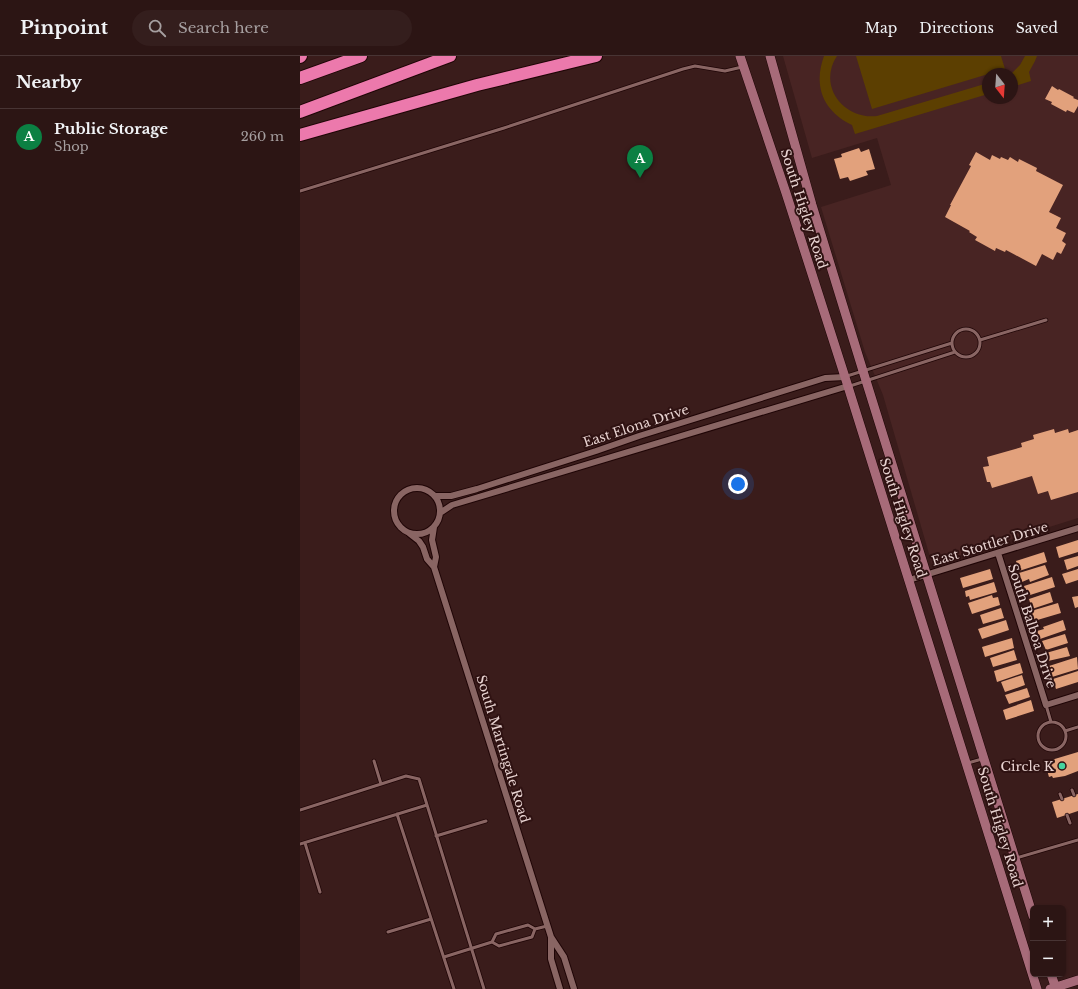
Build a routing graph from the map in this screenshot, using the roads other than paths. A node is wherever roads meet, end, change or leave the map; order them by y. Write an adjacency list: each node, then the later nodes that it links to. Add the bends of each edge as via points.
1 (361, 56): 7 (highway)
2 (450, 56): 8 (highway)
3 (596, 56): 9 (highway, via 478,85)
4 (740, 56): 6 (main road, South Higley Road)
5 (770, 56): 15 (main road, South Higley Road)
6 (743, 67): 10 (lane, via 725,71 695,66 683,69); 16 (main road, South Higley Road)
7 (300, 78)
8 (300, 112)
9 (300, 135)
10 (300, 192)
11 (1046, 320): 12 (lane)
12 (980, 340): 13 (lane, via 975,332 966,329 955,335); 14 (lane, via 980,348 975,355 966,358)
13 (952, 343): 14 (lane); 15 (lane)
14 (955, 352): 15 (lane)
15 (864, 376): 16 (lane); 16 (lane); 24 (main road, South Higley Road)
16 (846, 382): 17 (street, East Elona Drive, via 826,378 478,489 451,496); 18 (street, East Elona Drive, via 452,505); 25 (main road, South Higley Road)
17 (434, 496): 18 (street); 21 (street, via 421,488 413,488 406,490 395,502 393,509 397,524)
18 (440, 513): 19 (street)
19 (434, 527): 21 (street, via 423,534); 23 (street, South Martingale Road)
20 (1078, 528): 22 (street, East Stottler Drive)
21 (410, 533): 23 (street, South Martingale Road, via 419,541 427,559)
22 (998, 553): 24 (street, East Stottler Drive); 27 (street, South Balboa Drive)
23 (434, 567): 53 (street, South Martingale Road)
24 (927, 575): 25 (street, East Stottler Drive); 31 (main road, South Higley Road)
25 (909, 580): 33 (main road, South Higley Road)
26 (1078, 694): 27 (street)
27 (1046, 705): 28 (lane)
28 (1051, 722): 30 (lane, via 1060,724); 30 (lane, via 1042,725 1038,733 1039,743 1046,749 1060,747 1065,740)
29 (1078, 727): 30 (lane)
30 (1065, 731)
31 (983, 758): 33 (lane); 49 (main road, South Higley Road)
32 (374, 761): 34 (lane)
33 (967, 763): 67 (main road, South Higley Road)
34 (381, 784): 39 (lane, via 406,776 419,779); 40 (lane)
35 (1072, 790): 37 (lane)
36 (1060, 794): 38 (lane)
37 (1074, 795)
38 (1062, 799)
39 (427, 805): 41 (lane); 45 (lane)
40 (300, 810)
41 (397, 814): 47 (lane); 52 (lane)
42 (1067, 815): 44 (lane)
43 (486, 821): 45 (lane)
44 (1070, 823)
45 (436, 836): 58 (lane)
46 (1078, 840): 49 (lane)
47 (305, 842): 48 (lane); 50 (lane)
48 (300, 844)
49 (1015, 859): 51 (main road, South Higley Road)
50 (320, 892)
51 (1030, 906)
52 (431, 920): 55 (lane); 59 (lane)
53 (547, 926): 54 (lane); 56 (street, South Martingale Road)
54 (535, 929): 57 (lane, via 528,925 496,934); 57 (lane, via 532,937 499,946)
55 (388, 932)
56 (551, 937): 65 (street, South Martingale Road, via 551,959); 66 (street, South Martingale Road, via 564,957)
57 (492, 942): 58 (lane)
58 (472, 949): 59 (lane); 64 (lane)
59 (444, 957): 63 (lane)
60 (1052, 977): 62 (main road)
61 (1078, 980): 62 (main road)
62 (1054, 988)
63 (454, 989)
64 (484, 989)
65 (560, 989)
66 (574, 989)
67 (1037, 989)

